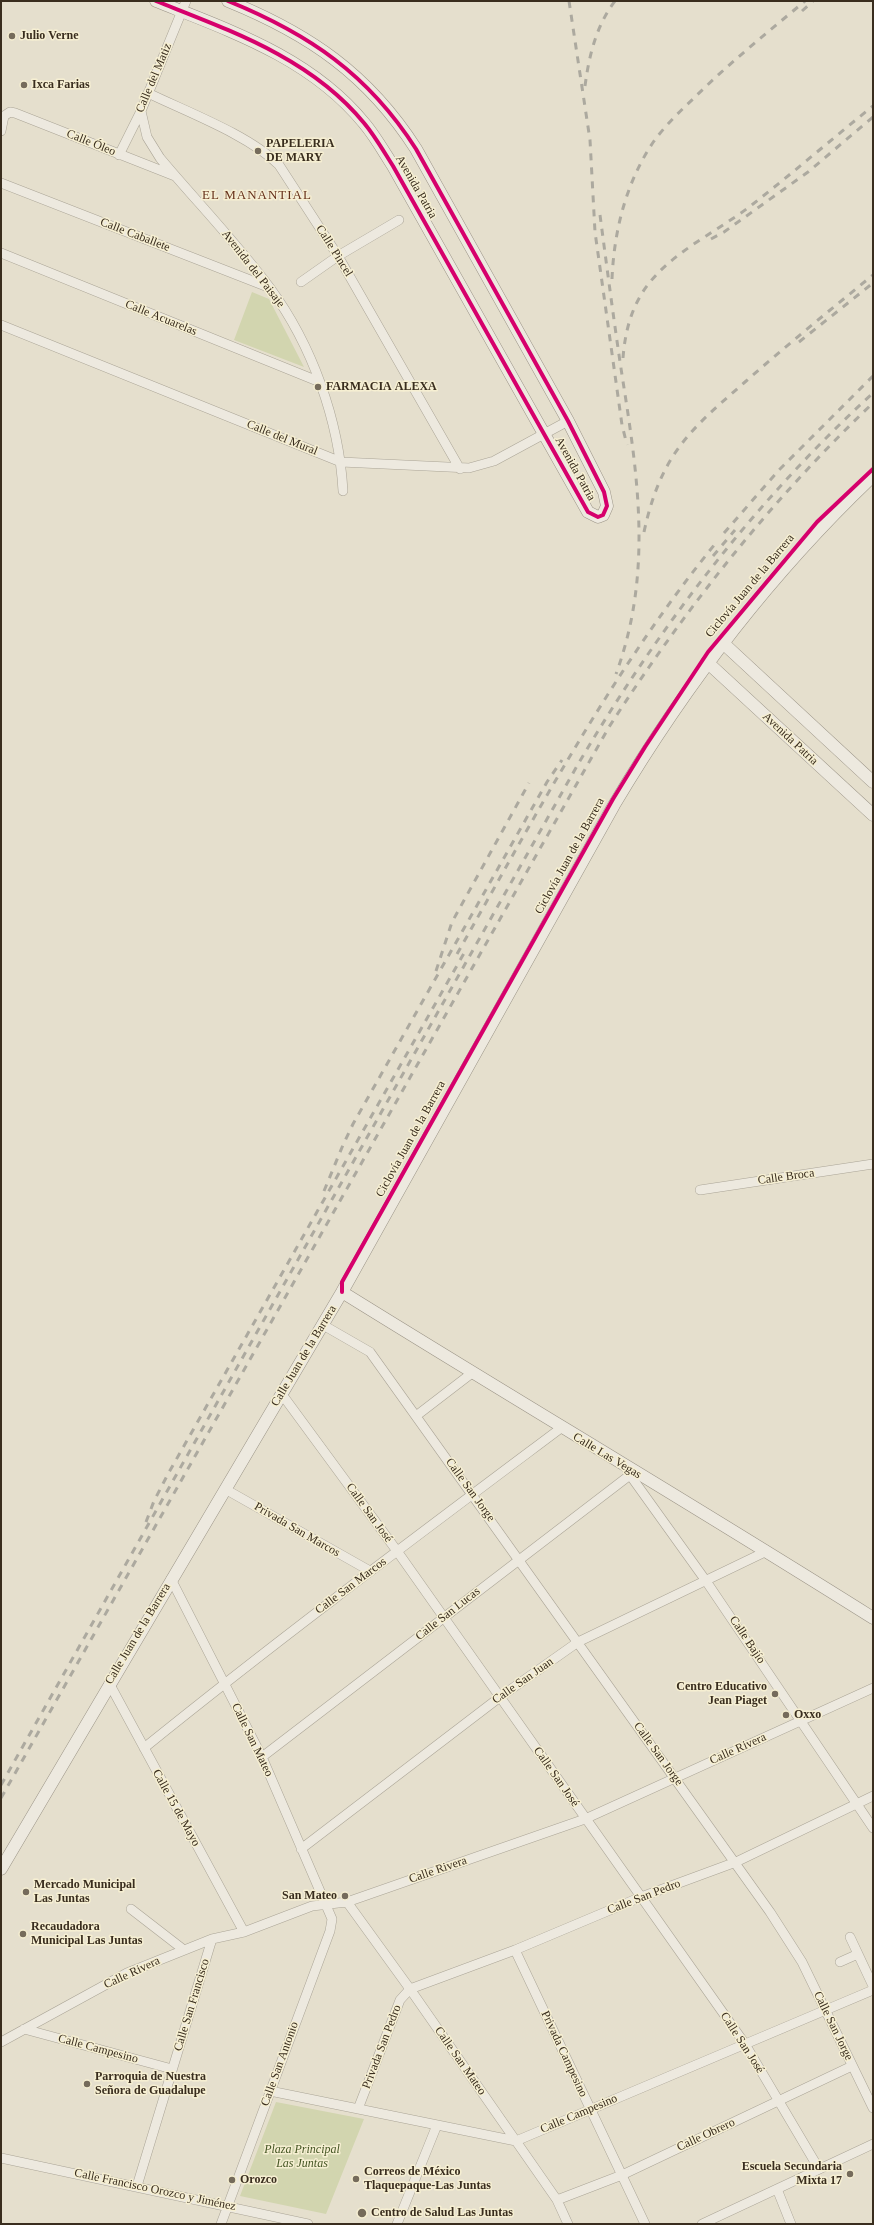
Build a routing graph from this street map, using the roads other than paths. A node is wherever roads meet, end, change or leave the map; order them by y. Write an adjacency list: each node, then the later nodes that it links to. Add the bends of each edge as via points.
1 (156, 1): 3 (street, Avenida Patria)
2 (228, 1): 17 (street, Avenida Patria, via 279,25 338,61 362,82 395,119 416,149)
3 (184, 6): 4 (street, Calle del Matiz); 18 (street, Avenida Patria, via 300,66 334,92 365,124 393,166)
4 (148, 94): 5 (street, Calle del Matiz); 12 (street, Calle Pincel, via 246,140 271,157 279,165)
5 (141, 111): 7 (street, Calle del Matiz); 8 (street, Avenida del Paisaje, via 147,137)
6 (1, 131): 7 (street, Calle Óleo, via 2,119 6,114 15,113)
7 (119, 155): 8 (street, Calle Óleo)
8 (176, 177): 14 (street, Avenida del Paisaje)
9 (1, 183): 14 (street, Calle Caballete)
10 (399, 220): 12 (street)
11 (1, 253): 16 (street, Calle Acuarelas)
12 (338, 256): 13 (street); 20 (street, Calle Pincel)
13 (302, 282)
14 (270, 288): 16 (street, Avenida del Paisaje, via 291,319)
15 (1, 325): 19 (street, Calle del Mural)
16 (320, 382): 19 (street, Avenida del Paisaje)
17 (568, 421): 18 (street, Calle del Mural); 18 (street, Avenida Patria, via 604,492 607,509 601,517 592,516 588,512)
18 (544, 434): 20 (street, Calle del Mural, via 486,464)
19 (341, 462): 20 (street, Calle del Mural); 22 (street, Avenida del Paisaje)
20 (460, 469)
21 (873, 476): 23 (street, Calle Juan de la Barrera, via 831,516 766,588)
22 (343, 491)
23 (723, 643): 24 (street, Calle Juan de la Barrera); 25 (street, Avenida Patria)
24 (707, 662): 26 (street, Avenida Patria); 29 (street, Calle Juan de la Barrera, via 653,741 614,805)
25 (873, 782)
26 (873, 815)
27 (873, 1164): 28 (street, Calle Broca)
28 (700, 1190)
29 (342, 1292): 30 (street, Calle Juan de la Barrera); 31 (street, Calle Las Vegas)
30 (323, 1325): 32 (street, Calle Juan de la Barrera); 33 (street, Calle San Jorge, via 370,1352)
31 (472, 1373): 33 (street); 34 (street, Calle Las Vegas)
32 (281, 1393): 36 (street, Calle Juan de la Barrera); 38 (street, Calle San José)
33 (416, 1416): 37 (street, Calle San Jorge)
34 (561, 1428): 35 (street, Calle Las Vegas); 37 (street, Calle San Marcos)
35 (633, 1474): 39 (street, Calle Las Vegas); 40 (street, Calle San Lucas); 43 (street, Calle Bajío)
36 (225, 1489): 41 (street, Privada San Marcos); 42 (street, Calle Juan de la Barrera)
37 (472, 1494): 38 (street, Calle San Marcos); 40 (street, Calle San Jorge)
38 (397, 1551): 41 (street, Calle San Marcos); 44 (street, Calle San José)
39 (767, 1552): 43 (street, Calle San Juan); 45 (street, Calle Las Vegas)
40 (519, 1559): 44 (street, Calle San Lucas); 46 (street, Calle San Jorge)
41 (370, 1571): 48 (street, Calle San Marcos)
42 (171, 1580): 47 (street, Calle Juan de la Barrera); 48 (street, Calle San Mateo)
43 (706, 1581): 46 (street, Calle San Juan); 51 (street, Calle Bajío)
44 (443, 1617): 50 (street, Calle San José); 53 (street, Calle San Lucas)
45 (873, 1618)
46 (578, 1642): 50 (street, Calle San Juan); 54 (street, Calle San Jorge)
47 (109, 1683): 52 (street, Calle 15 de Mayo); 61 (street, Calle Juan de la Barrera)
48 (224, 1683): 52 (street, Calle San Marcos); 53 (street, Calle San Mateo)
49 (873, 1688): 51 (street, Calle Rivera)
50 (500, 1697): 57 (street, Calle San José); 59 (street, Calle San Juan)
51 (802, 1721): 54 (street, Calle Rivera); 56 (street, Calle Bajío)
52 (144, 1748): 66 (street, Calle 15 de Mayo)
53 (262, 1757): 59 (street, Calle San Mateo)
54 (675, 1777): 57 (street, Calle Rivera); 60 (street, Calle San Jorge)
55 (873, 1796): 56 (street, Calle San Pedro)
56 (856, 1803): 58 (street, Calle Bajío); 60 (street, Calle San Pedro)
57 (586, 1819): 62 (street, Calle San José); 63 (street, Calle Rivera)
58 (873, 1828)
59 (302, 1848): 64 (street, Calle San Mateo)
60 (736, 1862): 62 (street, Calle San Pedro); 76 (street, Calle San Jorge, via 802,1962)
61 (1, 1869)
62 (641, 1897): 70 (street, Calle San Pedro); 79 (street, Calle San José)
63 (347, 1902): 64 (street, Calle Rivera); 74 (street, Calle San Mateo)
64 (326, 1904): 66 (street, Calle Rivera, via 312,1906); 82 (street, Calle San Antonio, via 332,1919 330,1932)
65 (131, 1909): 69 (street)
66 (244, 1932): 68 (street, Calle Rivera)
67 (850, 1937): 71 (street)
68 (212, 1940): 69 (street, Calle Rivera); 81 (street, Calle San Francisco)
69 (184, 1950): 77 (street, Calle Rivera, via 127,1973)
70 (515, 1950): 74 (street, Calle San Pedro); 86 (street, Privada Campesino)
71 (858, 1954): 72 (street); 73 (street)
72 (840, 1962)
73 (873, 1986)
74 (410, 1989): 85 (street, Privada San Pedro, via 400,2000); 88 (street, Calle San Mateo)
75 (873, 1990): 76 (street, Calle Campesino)
76 (825, 2010): 79 (street, Calle Campesino); 80 (street, Calle San Jorge)
77 (24, 2029): 78 (street, Calle Rivera); 81 (street, Calle Campesino)
78 (1, 2042)
79 (745, 2044): 83 (street, Calle San José); 86 (street, Calle Campesino)
80 (852, 2066): 83 (street, Calle Obrero); 84 (street, Calle San Jorge)
81 (172, 2069): 93 (street, Calle San Francisco)
82 (270, 2091): 85 (street); 96 (street, Calle San Antonio)
83 (778, 2101): 91 (street, Calle San José); 92 (street, Calle Obrero)
84 (873, 2108)
85 (358, 2109): 87 (street)
86 (590, 2109): 88 (street, Calle Campesino); 92 (street, Privada Campesino)
87 (437, 2125): 88 (street); 99 (street)
88 (516, 2141): 95 (street, Calle San Mateo)
89 (873, 2144): 91 (street)
90 (1, 2158): 93 (street, Calle Francisco Orozco y Jiménez)
91 (819, 2169): 94 (street)
92 (622, 2175): 95 (street, Calle Obrero); 101 (street, Privada Campesino)
93 (137, 2186): 96 (street, Calle Francisco Orozco y Jiménez)
94 (776, 2189): 102 (street); 103 (street)
95 (557, 2200): 100 (street, Calle San Mateo)
96 (228, 2206): 97 (street, Calle San Antonio); 98 (street, Calle Francisco Orozco y Jiménez)
97 (221, 2224)
98 (308, 2224)
99 (398, 2224)
100 (568, 2224)
101 (645, 2224)
102 (702, 2224)
103 (791, 2224)

